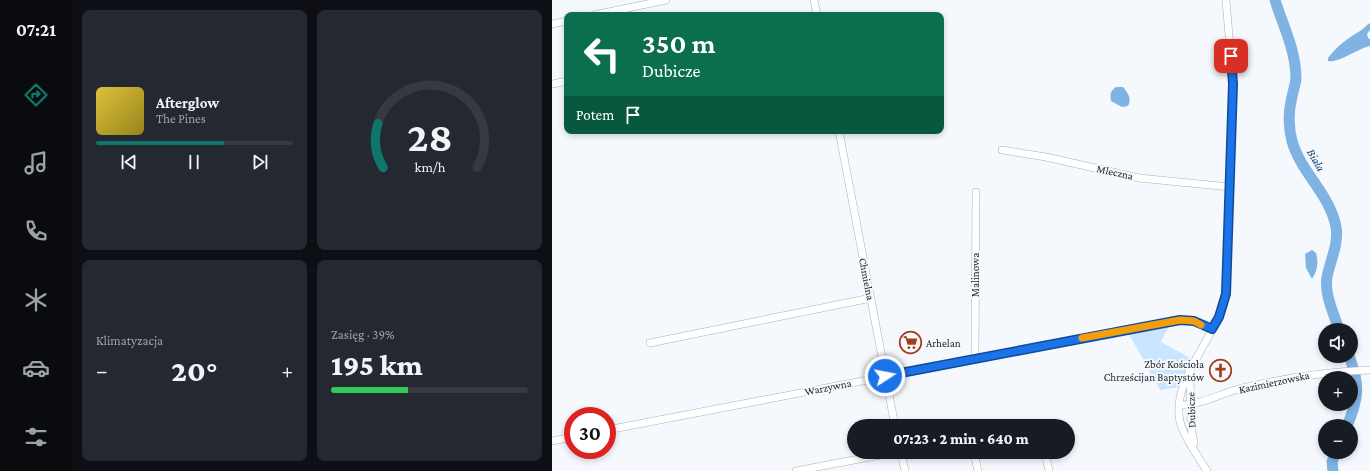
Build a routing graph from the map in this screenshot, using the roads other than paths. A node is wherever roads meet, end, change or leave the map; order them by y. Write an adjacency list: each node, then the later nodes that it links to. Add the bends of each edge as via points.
1 (666, 0): 4 (street)
2 (814, 0): 5 (street)
3 (1226, 0): 12 (street, Dubicze, via 1233,84)
4 (608, 12)
5 (816, 12)
6 (564, 22): 7 (street)
7 (552, 24)
8 (564, 81): 9 (street)
9 (553, 84)
10 (840, 134): 14 (street, Chmielna)
11 (1002, 150): 12 (street, Mleczna, via 1139,178)
12 (1230, 187): 15 (street, Dubicze, via 1226,294 1219,317)
13 (976, 192): 17 (street, Malinowa)
14 (871, 298): 16 (street); 20 (street, Chmielna)
15 (1212, 329): 17 (street, Warzywna, via 1194,321 1180,320); 19 (street, Dubicze)
16 (650, 343)
17 (975, 358): 20 (street, Warzywna)
18 (1370, 370): 22 (street, Kazimierzowska, via 1318,373 1238,389)
19 (1190, 372): 21 (street, Dubicze, via 1182,388); 22 (street, Dubicze)
20 (885, 376): 23 (street, Chmielna); 24 (street, Warzywna)
21 (1180, 405): 22 (street, Kazimierzowska); 27 (street, Dubicze, via 1183,428)
22 (1192, 405): 27 (street, Dubicze)
23 (894, 419)
24 (616, 428)
25 (564, 439): 26 (street)
26 (552, 441)
27 (1194, 448): 36 (street, Dubicze)
28 (859, 459): 32 (street)
29 (902, 459): 33 (street)
30 (975, 459): 34 (street)
31 (1046, 459): 35 (street)
32 (796, 471)
33 (905, 471)
34 (978, 471)
35 (1049, 471)
36 (1207, 471)

